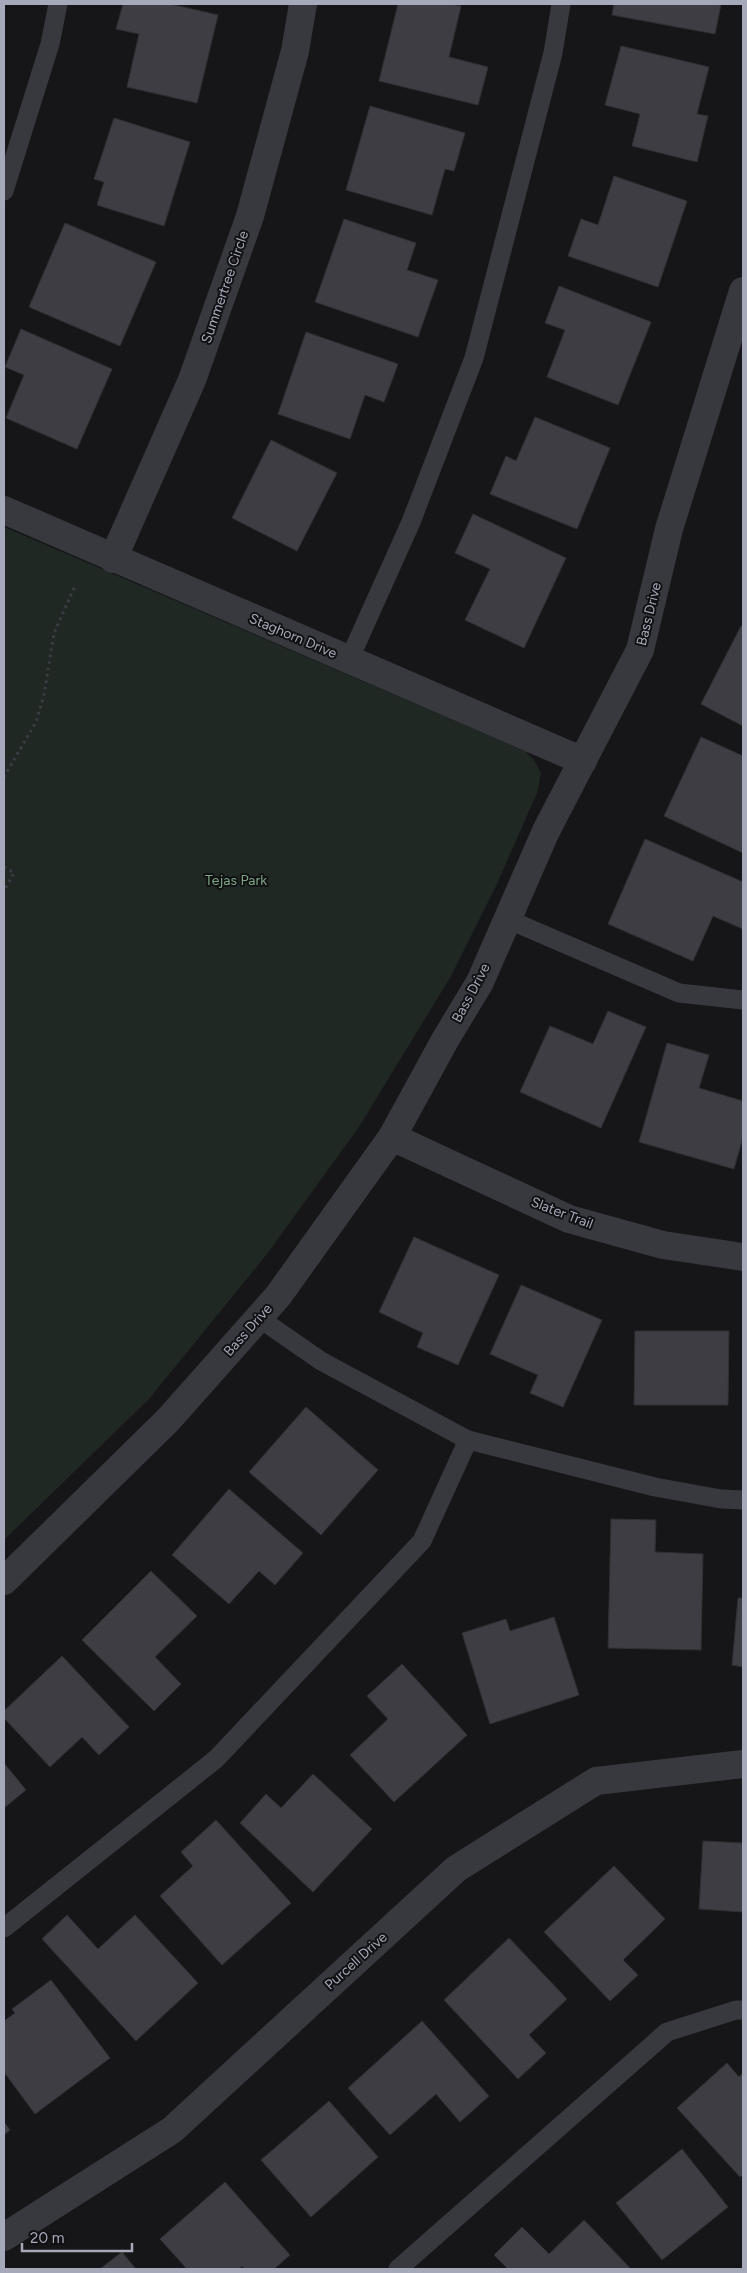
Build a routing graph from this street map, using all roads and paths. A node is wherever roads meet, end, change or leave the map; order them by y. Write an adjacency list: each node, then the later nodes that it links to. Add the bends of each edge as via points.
1 (58, 4): 4 (lane, via 50,44)
2 (303, 4): 7 (street, Summertree Circle, via 295,51 250,216 192,380)
3 (561, 4): 9 (lane, via 553,53 474,358 411,522)
4 (4, 191)
5 (743, 291): 10 (street, Bass Drive, via 669,529 640,650)
6 (4, 510): 7 (street, Staghorn Drive)
7 (113, 559): 9 (street, Staghorn Drive)
8 (76, 586): 11 (path, via 54,633 36,722)
9 (349, 660): 10 (street, Staghorn Drive)
10 (583, 761): 14 (street, Bass Drive, via 546,831)
11 (4, 777)
12 (4, 867): 13 (path, via 14,873)
13 (4, 890)
14 (507, 920): 15 (lane, via 679,993); 16 (street, Bass Drive, via 480,982)
15 (743, 1000)
16 (392, 1137): 17 (street, Slater Trail, via 569,1219 663,1245); 18 (street, Bass Drive)
17 (743, 1257)
18 (259, 1318): 19 (lane, via 321,1361); 21 (street, Bass Drive, via 168,1420)
19 (468, 1440): 20 (lane, via 655,1487); 23 (lane, via 422,1541 216,1759)
20 (743, 1500)
21 (4, 1581)
22 (743, 1764): 25 (street, Purcell Drive, via 596,1781 456,1869 172,2130)
23 (4, 1928)
24 (743, 2010): 26 (lane, via 667,2032)
25 (4, 2237)
26 (398, 2269)

